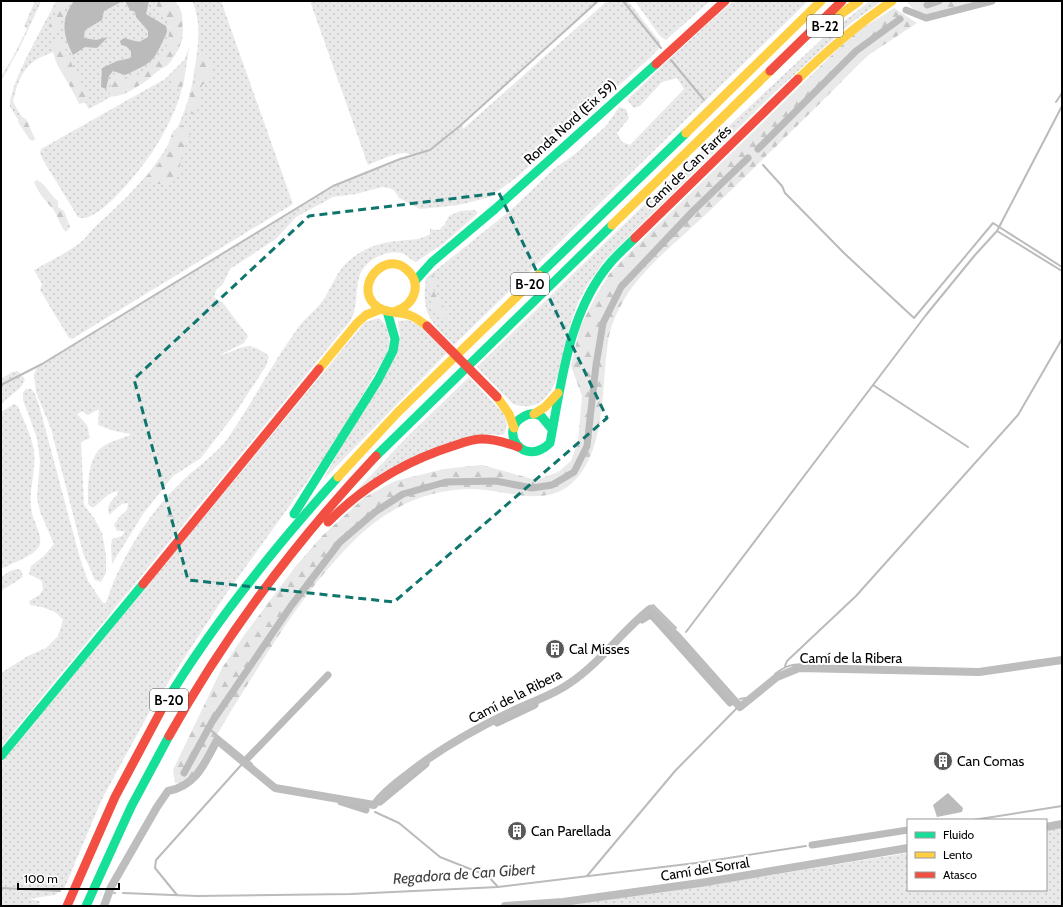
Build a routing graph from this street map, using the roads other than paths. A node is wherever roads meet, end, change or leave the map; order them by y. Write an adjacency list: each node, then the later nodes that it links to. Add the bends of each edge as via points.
1 (725, 1): 7 (main road, Ronda Nord (Eix 59), via 495,209)
2 (821, 1): 21 (main road, B-20, via 398,412 332,482)
3 (842, 1): 6 (main road, B-20)
4 (859, 1): 6 (main road, B-22)
5 (892, 1): 15 (main road, Camí de Can Farrés, via 829,49 611,262 594,286 579,315)
6 (791, 52): 22 (main road, B-20, via 402,429 308,532)
7 (432, 262): 8 (main road); 9 (main road, Ronda Nord (Eix 59))
8 (406, 268): 9 (main road); 10 (main road, via 393,264 380,267 369,279)
9 (415, 281): 11 (main road)
10 (368, 292): 12 (main road, via 372,302); 13 (main road)
11 (415, 295): 12 (main road, via 408,306); 14 (main road, via 419,313)
12 (388, 311): 13 (main road, via 366,315); 14 (main road, via 415,318); 21 (main road, via 395,339 392,351 378,380)
13 (357, 323): 24 (main road)
14 (427, 326): 16 (main road, bridge)
15 (558, 392): 17 (main road, via 545,407); 19 (main road, Camí de Can Farrés)
16 (497, 397): 17 (main road, via 515,410); 18 (main road, via 509,414)
17 (530, 415): 18 (main road, via 519,420); 19 (main road, via 545,419)
18 (514, 428): 20 (main road, via 513,438)
19 (551, 428): 20 (main road, via 551,440 543,450 531,453)
20 (518, 447): 22 (main road, via 498,440 482,439 429,454 398,469 370,486 339,510)
21 (278, 545): 28 (main road, B-20, via 216,627 142,745 104,819)
22 (254, 602): 29 (main road, B-20, via 194,691 156,758 120,826)
23 (1062, 660): 30 (street, Camí de la Ribera, via 979,672 798,668 777,677 740,707 650,609 570,683 436,752 391,787 374,805 275,788 217,740 196,778 183,787 168,791 157,807 111,887)
24 (1, 756)
25 (1062, 824): 26 (street)
26 (1047, 826)
27 (907, 848): 31 (street, Camí del Sorral, via 692,884 563,902)
28 (67, 906)
29 (86, 906)
30 (104, 906)
31 (505, 906)

